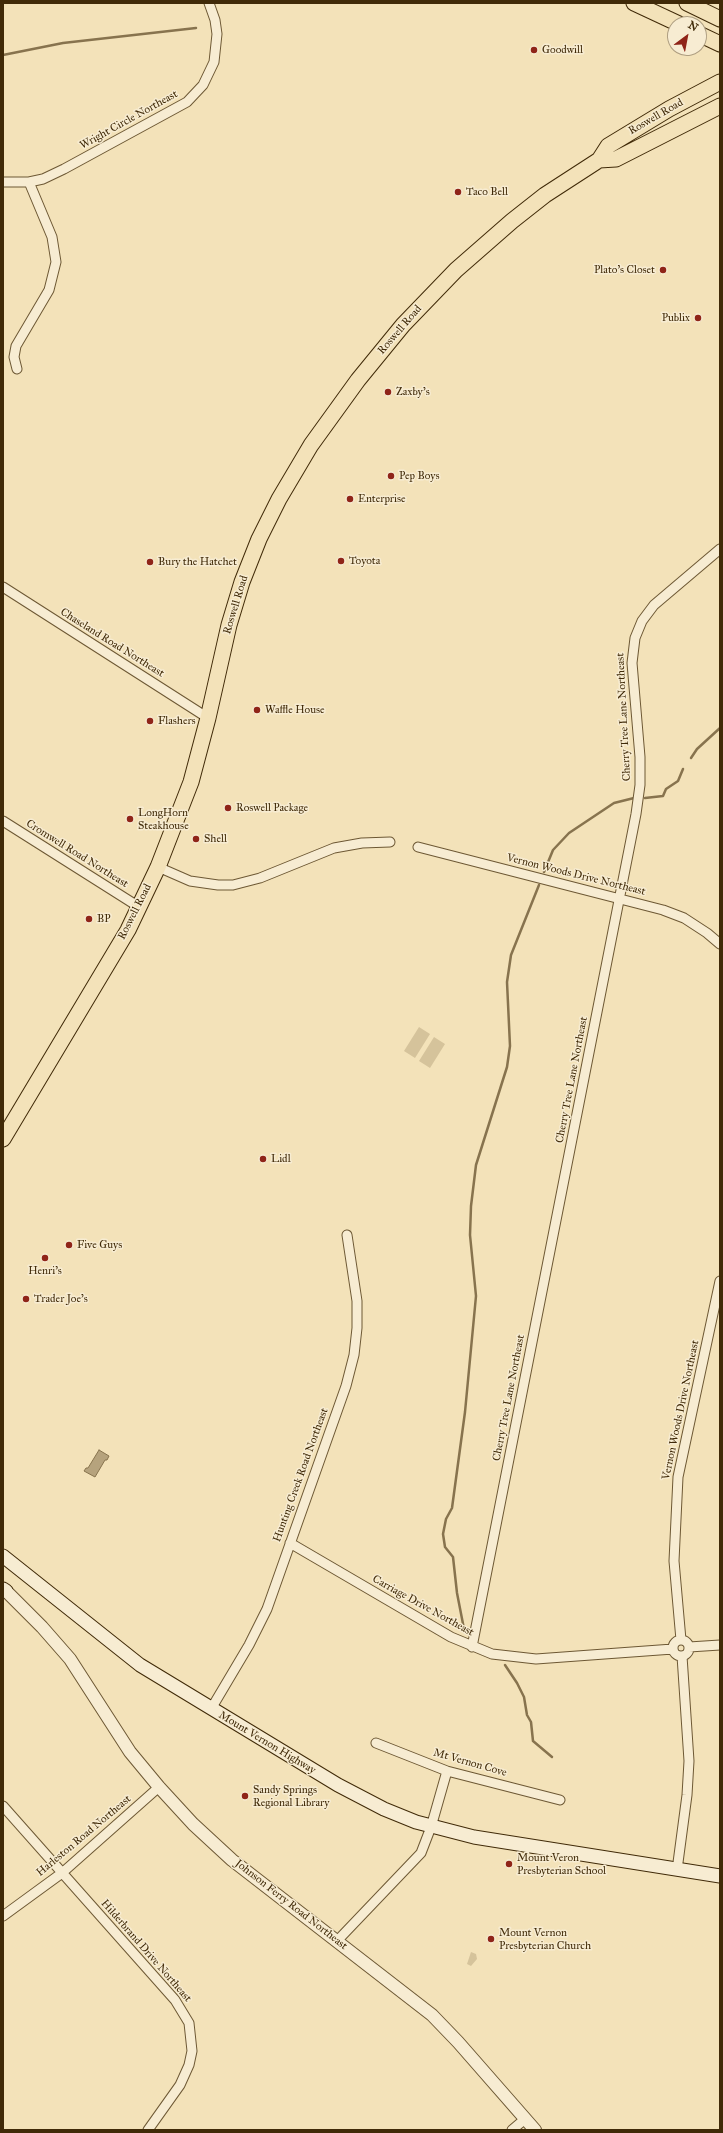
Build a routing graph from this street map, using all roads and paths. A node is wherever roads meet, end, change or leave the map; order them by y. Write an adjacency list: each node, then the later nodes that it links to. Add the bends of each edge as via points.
1 (209, 3): 12 (street, Wright Circle Northeast, via 215,20 217,48 208,75 195,94 178,108 64,169 43,179)
2 (634, 3): 4 (main road)
3 (687, 3): 5 (main road)
4 (667, 18)
5 (720, 19)
6 (710, 39): 7 (main road)
7 (720, 53)
8 (720, 81): 10 (main road, Roswell Road, via 608,146)
9 (720, 106): 10 (main road, Roswell Road, via 616,159)
10 (600, 160): 16 (main road, Roswell Road, via 545,195 456,270 372,361 313,442 279,499 247,568 229,625)
11 (3, 182): 12 (street, Wright Circle Northeast)
12 (28, 182): 13 (street, via 52,237 56,262 49,290 16,346 14,357)
13 (17, 369)
14 (720, 549): 21 (street, Cherry Tree Lane Northeast, via 654,605 642,620 635,638 632,663 640,785)
15 (3, 587): 16 (street, Chaseland Road Northeast)
16 (208, 718): 20 (main road, Roswell Road, via 190,782)
17 (3, 821): 22 (street, Cromwell Road Northeast)
18 (390, 842): 20 (street, via 334,848 260,878 233,884 218,885 190,880)
19 (418, 847): 21 (street, Vernon Woods Drive Northeast)
20 (158, 867): 22 (main road, Roswell Road)
21 (620, 897): 23 (street, Vernon Woods Drive Northeast, via 684,918); 32 (street, Cherry Tree Lane Northeast)
22 (139, 907): 24 (main road, Roswell Road, via 101,976)
23 (720, 944)
24 (3, 1139)
25 (347, 1235): 27 (street, Hunting Creek Road Northeast, via 357,1301 354,1355 346,1386)
26 (720, 1281): 30 (street, Vernon Woods Drive Northeast, via 678,1477 674,1561)
27 (290, 1543): 32 (street, Carriage Drive Northeast); 36 (street, Hunting Creek Road Northeast, via 259,1628)
28 (3, 1556): 36 (main road, Mount Vernon Highway, via 140,1665)
29 (4, 1590): 39 (street, Johnson Ferry Road Northeast, via 38,1622 70,1659 126,1746)
30 (681, 1640): 33 (street, via 688,1643); 34 (street, via 676,1642)
31 (720, 1645): 33 (street)
32 (472, 1647): 34 (street, Carriage Drive Northeast, via 506,1657 536,1659)
33 (689, 1647): 35 (street, via 688,1653)
34 (673, 1649): 35 (street, via 676,1654)
35 (682, 1656): 43 (street, via 690,1761)
36 (211, 1709): 42 (main road, Mount Vernon Highway, via 356,1795)
37 (376, 1743): 38 (street, Mt Vernon Cove)
38 (447, 1771): 40 (street, Mt Vernon Cove); 42 (street)
39 (159, 1787): 44 (street, Harleston Road Northeast); 47 (street, Johnson Ferry Road Northeast, via 193,1824 232,1860)
40 (560, 1800)
41 (3, 1806): 44 (street, Hilderbrand Drive Northeast)
42 (431, 1827): 43 (main road, Mount Vernon Highway, via 474,1837); 47 (street, via 421,1853)
43 (677, 1870): 45 (main road, Mount Vernon Highway)
44 (62, 1873): 46 (street, Harleston Road Northeast); 49 (street, Hilderbrand Drive Northeast, via 175,2000 188,2023 192,2051 189,2065 180,2085)
45 (720, 1876)
46 (3, 1916)
47 (337, 1941): 48 (street, Johnson Ferry Road Northeast, via 432,2015)
48 (525, 2119): 50 (street); 51 (street, Johnson Ferry Road Northeast)
49 (148, 2130)
50 (512, 2130)
51 (535, 2130)

